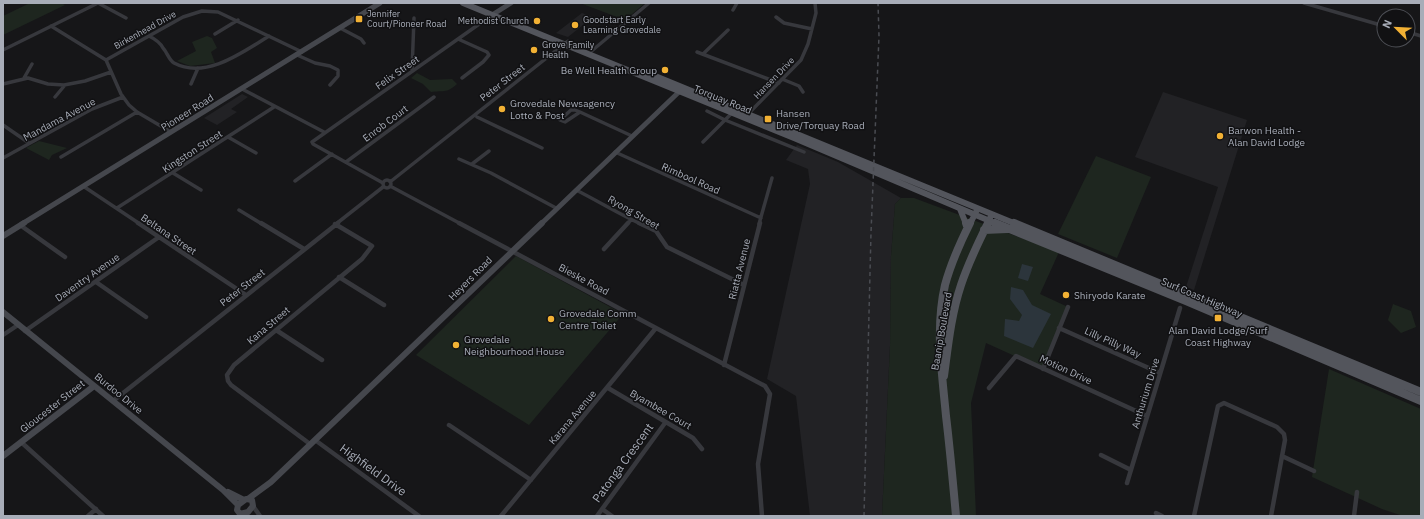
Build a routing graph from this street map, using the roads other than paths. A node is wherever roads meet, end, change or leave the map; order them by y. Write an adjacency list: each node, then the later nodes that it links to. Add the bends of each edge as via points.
1 (98, 3): 13 (street); 17 (street)
2 (380, 3): 18 (street, Pioneer Road)
3 (463, 3): 11 (main road, Torquay Road)
4 (474, 3): 11 (main road, Torquay Road)
5 (511, 3): 11 (street)
6 (649, 3): 30 (street)
7 (736, 3): 10 (street)
8 (816, 3): 19 (street, Hansen Drive)
9 (1304, 3): 16 (street)
10 (733, 10)
11 (495, 14): 24 (street, Felix Street); 26 (main road, Torquay Road)
12 (776, 17): 19 (street, via 784,23)
13 (126, 18)
14 (414, 18): 35 (street)
15 (238, 20): 21 (street); 22 (street, Birkenhead Drive, via 218,12 202,11 183,17); 23 (street, Birkenhead Drive)
16 (1376, 24)
17 (51, 26): 27 (street); 32 (street)
18 (340, 28): 25 (street); 29 (street, Pioneer Road)
19 (812, 29): 39 (street, Hansen Drive, via 804,55)
20 (728, 30): 31 (street)
21 (214, 34)
22 (150, 36): 32 (street, Birkenhead Drive); 34 (street, via 162,44 172,62)
23 (269, 36): 29 (street, Birkenhead Drive); 34 (street, via 225,61)
24 (458, 39): 35 (street, Felix Street); 38 (street, via 489,55)
25 (364, 43)
26 (566, 43): 30 (main road, Torquay Road); 82 (street, Peter Street)
27 (3, 50)
28 (698, 52): 31 (street)
29 (299, 53): 44 (street, Birkenhead Drive, via 315,63 338,70 338,76); 45 (street, Pioneer Road)
30 (590, 53): 46 (main road, Torquay Road)
31 (703, 54): 40 (street)
32 (106, 60): 36 (street)
33 (32, 64): 37 (street)
34 (198, 68): 42 (street)
35 (412, 71): 61 (street, Felix Street)
36 (111, 72): 43 (street); 49 (street)
37 (24, 78): 41 (street); 43 (street)
38 (462, 78)
39 (782, 79): 40 (street, Hansen Drive); 47 (street, via 799,86)
40 (778, 83): 56 (street, Hansen Drive)
41 (3, 84)
42 (191, 84)
43 (64, 85): 48 (street)
44 (330, 85)
45 (242, 89): 51 (street); 60 (street, Pioneer Road)
46 (681, 90): 55 (main road, Torquay Road); 56 (main road, Torquay Road); 62 (street, Heyers Road)
47 (803, 92)
48 (55, 97)
49 (123, 97): 53 (street); 66 (street, Mandama Avenue, via 92,109)
50 (434, 97): 77 (street, Enrob Court)
51 (274, 107): 61 (street); 64 (street, Kingston Street)
52 (707, 111): 58 (street, Torquay Road)
53 (137, 112): 60 (street); 74 (street)
54 (580, 112): 54 (street, via 565,122 560,120 571,110); 62 (street)
55 (732, 113): 58 (street); 63 (main road, Torquay Road)
56 (748, 114): 63 (main road, Torquay Road)
57 (477, 117): 68 (street)
58 (725, 120): 65 (street); 67 (street, Torquay Road)
59 (3, 125): 66 (street)
60 (171, 132): 84 (street, Pioneer Road)
61 (324, 132): 73 (street, Felix Street, via 312,142)
62 (632, 136): 70 (street, Heyers Road)
63 (796, 136): 67 (street); 89 (main road, Torquay Road); 91 (main road, Torquay Road)
64 (228, 137): 72 (street); 79 (street, Kingston Street)
65 (704, 142)
66 (29, 143): 75 (street, Mandama Avenue)
67 (787, 146): 71 (street, Torquay Road)
68 (542, 148)
69 (489, 151): 78 (street)
70 (615, 152): 86 (street, Heyers Road); 93 (street, Rimbool Road)
71 (804, 152)
72 (256, 153)
73 (332, 154): 77 (street); 81 (street)
74 (61, 157)
75 (3, 158)
76 (459, 159): 78 (street)
77 (346, 162): 83 (street)
78 (472, 164): 88 (street)
79 (173, 173): 85 (street); 87 (street, Kingston Street)
80 (772, 178): 93 (street, Riatta Avenue)
81 (295, 180)
82 (390, 184): 83 (street); 104 (street, Bieske Road)
83 (383, 185): 95 (street, Peter Street)
84 (83, 186): 87 (street, Beltana Street); 96 (street, Pioneer Road)
85 (202, 190)
86 (576, 190): 88 (street, Heyers Road); 94 (street, Ryong Street)
87 (117, 208): 101 (street, Beltana Street)
88 (556, 208): 104 (street, Heyers Road)
89 (960, 209): 91 (main road, Torquay Road); 97 (main road)
90 (239, 210): 102 (street)
91 (976, 212): 92 (main road, Surf Coast Highway); 97 (main road, Baanip Boulevard)
92 (990, 217): 98 (main road, Surf Coast Highway); 99 (main road, Baanip Boulevard); 129 (main road, Surf Coast Highway)
93 (761, 218): 108 (street, Riatta Avenue)
94 (631, 220): 103 (street); 108 (street, Ryong Street, via 656,231 667,247)
95 (336, 224): 102 (street, Peter Street); 106 (street, Kana Street, via 372,246 369,252)
96 (20, 225): 100 (street, Pioneer Road); 105 (street)
97 (967, 226): 126 (main road, Baanip Boulevard, via 953,258 943,296 939,349)
98 (1009, 229): 99 (main road); 131 (main road, Surf Coast Highway)
99 (984, 230): 126 (main road, Baanip Boulevard, via 961,287 948,345)
100 (3, 236)
101 (159, 237): 107 (street, Daventry Avenue); 109 (street, Beltana Street)
102 (304, 249): 109 (street, Peter Street)
103 (604, 249)
104 (512, 250): 116 (street, Bieske Road); 136 (street, Heyers Road)
105 (65, 257)
106 (339, 277): 110 (street); 118 (street, Kana Street)
107 (96, 282): 114 (street); 119 (street, Daventry Avenue)
108 (744, 285): 122 (street, Riatta Avenue)
109 (246, 295): 130 (street, Peter Street)
110 (384, 305)
111 (1068, 306): 117 (street)
112 (1180, 308): 124 (street, Anthurium Drive)
113 (3, 312): 115 (street, Burdoo Drive)
114 (146, 317)
115 (18, 325): 119 (street, Burdoo Drive); 120 (street)
116 (656, 328): 122 (street, Bieske Road); 127 (street, Karana Avenue)
117 (1059, 328): 123 (street); 124 (street, Lilly Pilly Way)
118 (276, 330): 121 (street); 136 (street, Kana Street, via 234,365 227,375 228,381)
119 (26, 331): 125 (street, Burdoo Drive)
120 (3, 335)
121 (322, 360)
122 (724, 365): 158 (street, Bieske Road, via 768,389 770,394 758,464)
123 (1043, 369): 128 (street, Motion Drive, via 1016,356); 132 (street, Motion Drive)
124 (1160, 373): 132 (street, Anthurium Drive)
125 (94, 386): 130 (street, Burdoo Drive); 135 (street, Gloucester Street)
126 (943, 386): 159 (main road, Baanip Boulevard)
127 (608, 388): 133 (street, Byambee Court); 143 (street, Karana Avenue)
128 (990, 388)
129 (1421, 392)
130 (113, 401): 146 (street, Burdoo Drive)
131 (1421, 401)
132 (1147, 416): 141 (street, Anthurium Drive)
133 (665, 422): 137 (street, Byambee Court, via 693,438); 148 (street, Patonga Crescent)
134 (449, 425): 143 (street)
135 (21, 442): 139 (street, Gloucester Street); 147 (street)
136 (313, 442): 146 (street, Heyers Road); 154 (street, Highfield Drive)
137 (702, 449)
138 (1101, 455): 141 (street)
139 (3, 456)
140 (1282, 456): 142 (street); 161 (street, via 1284,434 1277,427 1224,403 1218,406); 162 (street)
141 (1131, 470): 144 (street, Anthurium Drive)
142 (1314, 471)
143 (531, 480): 155 (street, Karana Avenue)
144 (1127, 483)
145 (1357, 492): 163 (street)
146 (245, 508): 152 (street, Heyers Road); 153 (street, Burdoo Drive)
147 (96, 509): 150 (street); 151 (street)
148 (602, 509): 156 (street, Patonga Crescent); 157 (street)
149 (1156, 513): 160 (street)
150 (88, 516)
151 (103, 516)
152 (232, 516)
153 (260, 516)
154 (419, 516)
155 (501, 516)
156 (597, 516)
157 (612, 516)
158 (762, 516)
159 (956, 516)
160 (1162, 516)
161 (1194, 516)
162 (1272, 516)
163 (1354, 516)

